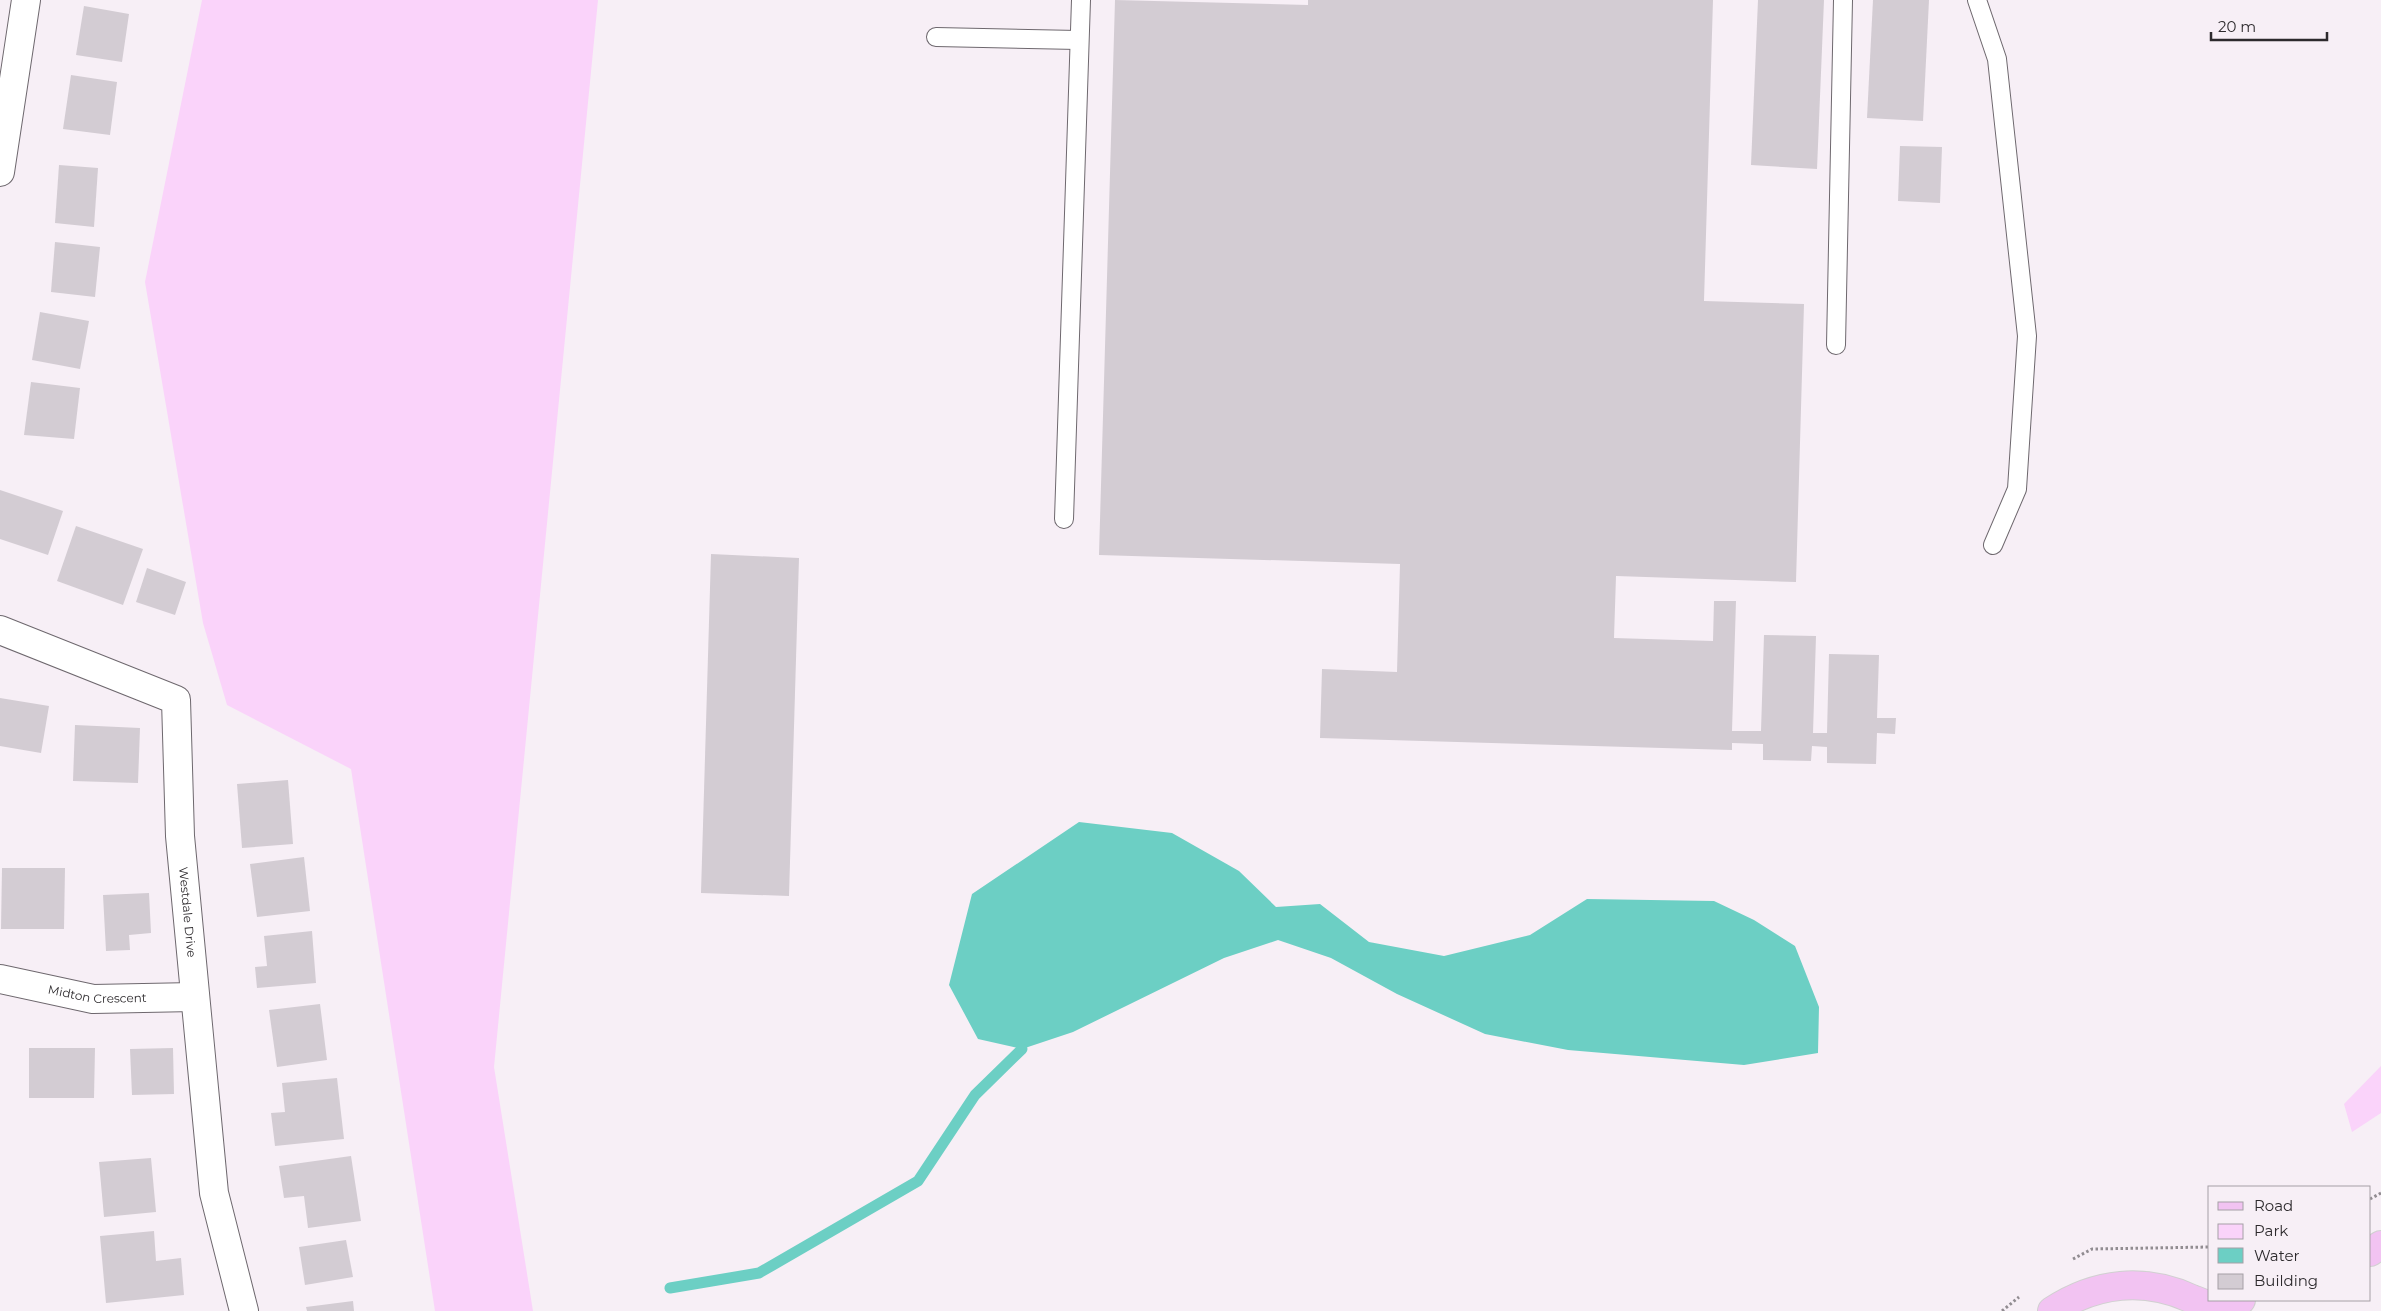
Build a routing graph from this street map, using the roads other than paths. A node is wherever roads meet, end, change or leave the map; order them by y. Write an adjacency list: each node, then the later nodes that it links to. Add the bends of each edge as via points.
1 (26, 0): 7 (street)
2 (1081, 0): 6 (lane)
3 (1843, 0): 8 (lane)
4 (1977, 0): 10 (lane, via 1997,59 2027,336 2017,489)
5 (936, 37): 6 (lane)
6 (1078, 40): 9 (lane)
7 (0, 172)
8 (1836, 345)
9 (1064, 519)
10 (1993, 545)
11 (0, 630): 13 (street, Westdale Drive, via 176,700 180,836)
12 (0, 979): 13 (street, Midton Crescent, via 93,999)
13 (194, 997): 16 (street, Westdale Drive, via 214,1193)
14 (2238, 1301): 15 (main road)
15 (2215, 1310): 17 (main road, via 2169,1289 2121,1285 2074,1297)
16 (244, 1311)
17 (2052, 1311)

